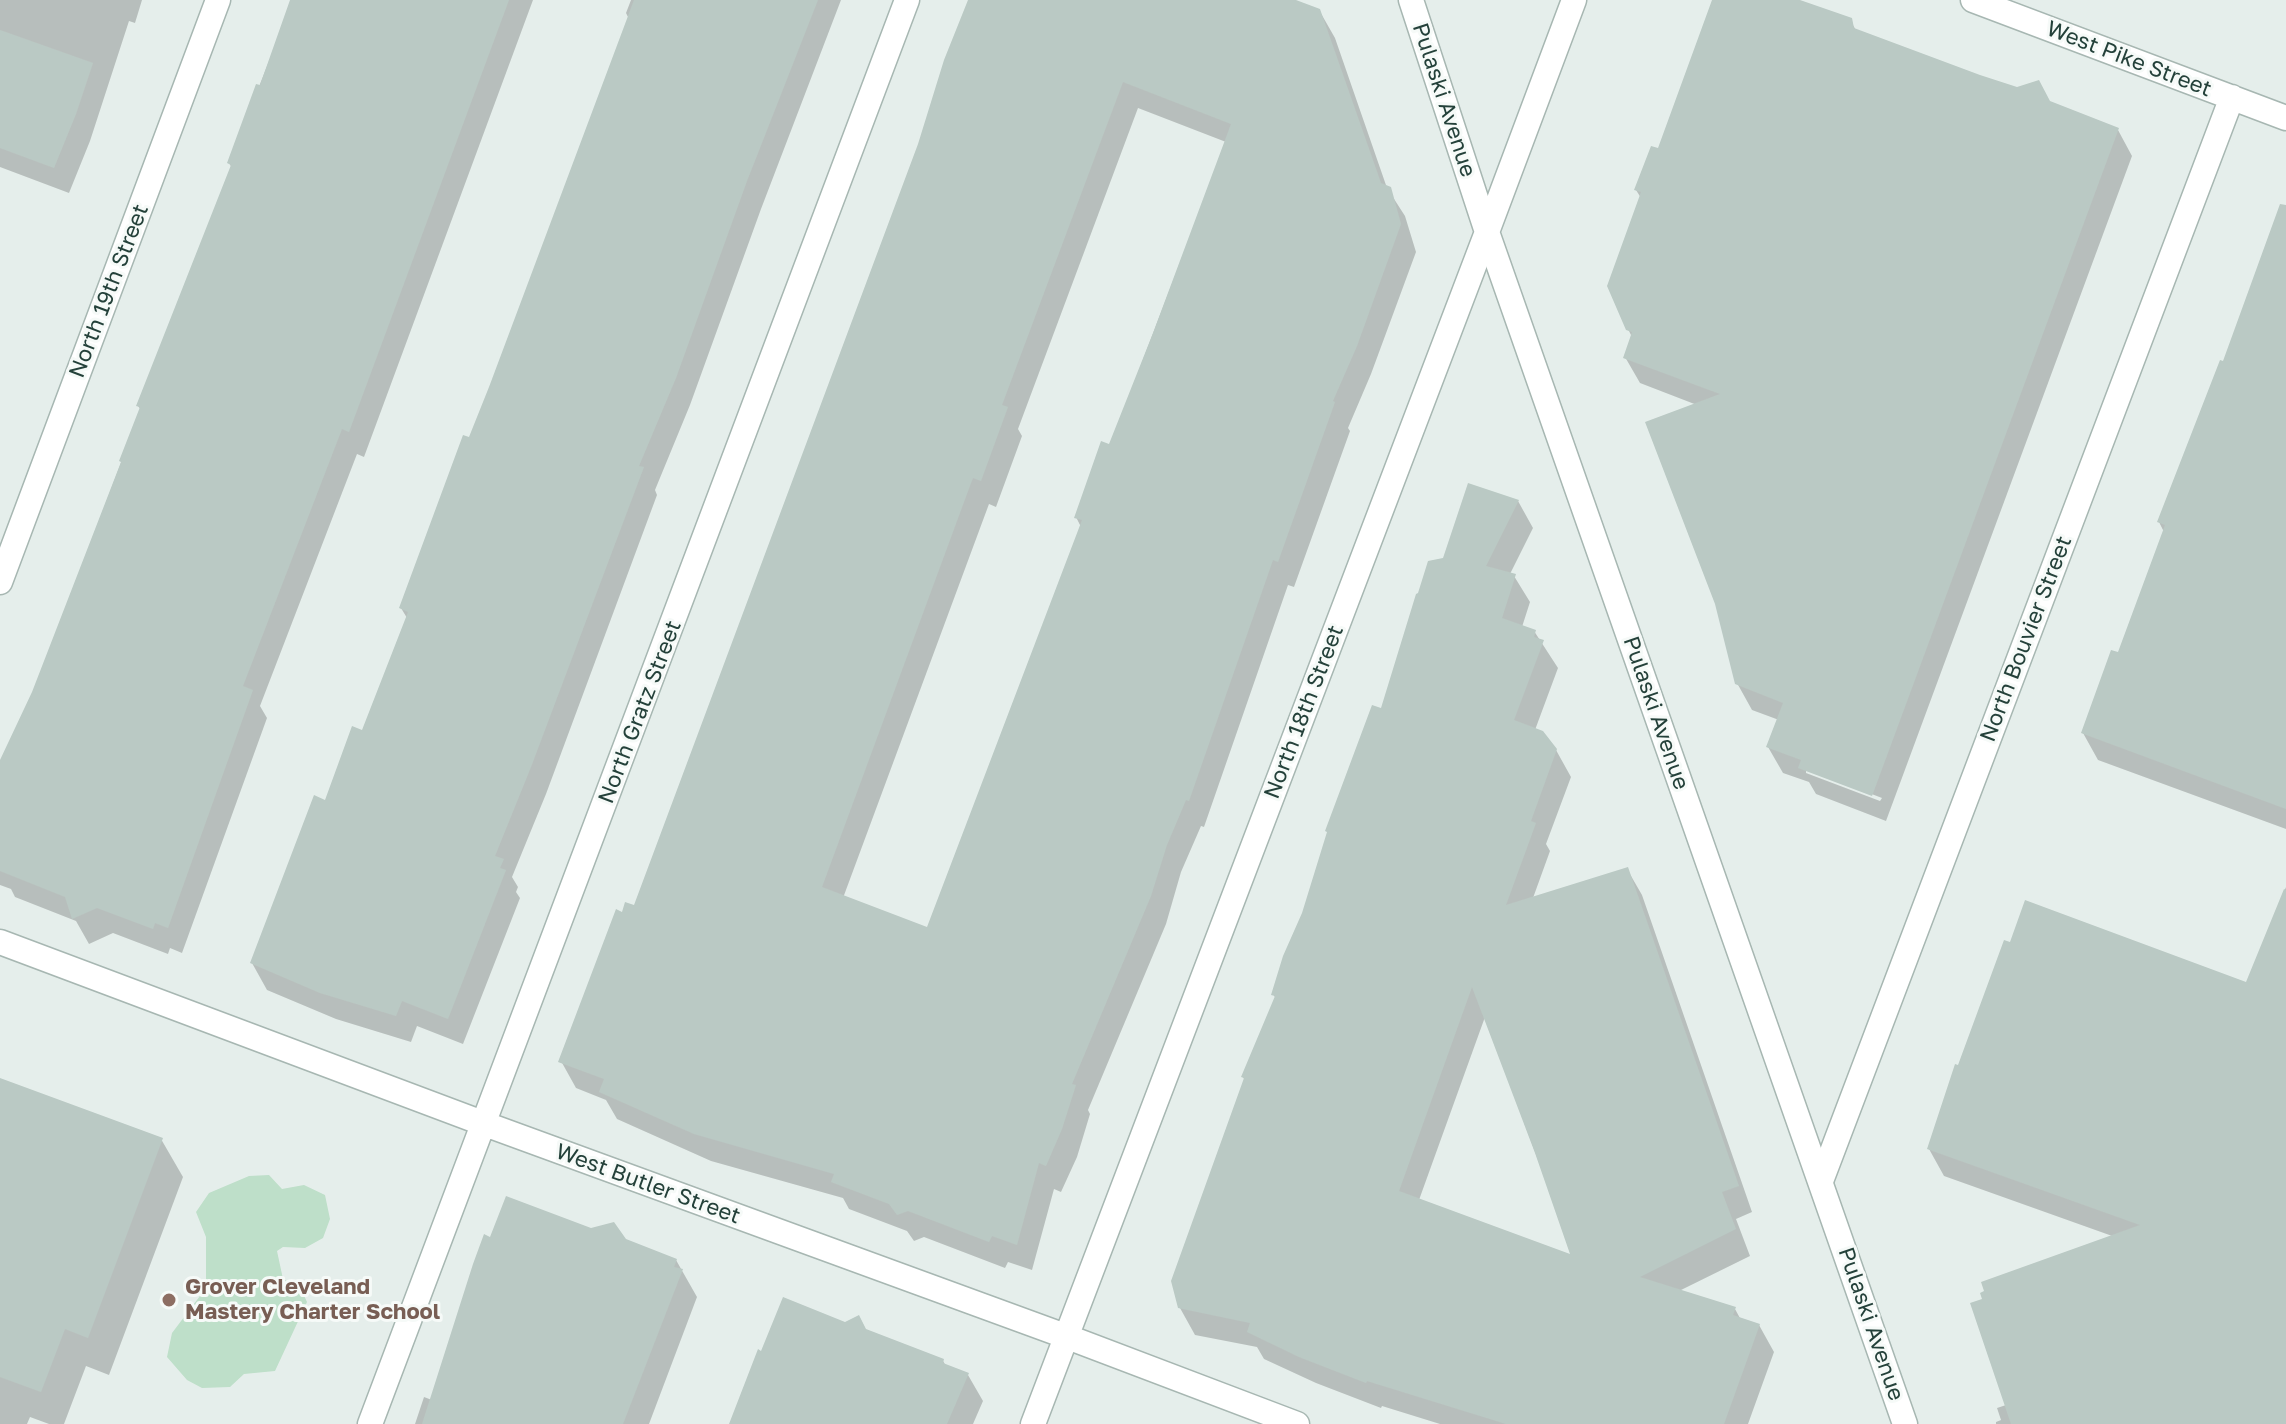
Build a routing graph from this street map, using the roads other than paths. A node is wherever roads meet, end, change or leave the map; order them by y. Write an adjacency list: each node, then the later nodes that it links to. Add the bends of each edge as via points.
1 (218, 0): 9 (street, North 19th Street)
2 (907, 0): 11 (street, North Gratz Street)
3 (1411, 0): 8 (street, Pulaski Avenue)
4 (1574, 0): 8 (street, North 18th Street)
5 (1973, 0): 6 (street, West Pike Street)
6 (2232, 97): 7 (street, West Pike Street); 12 (street, North Bouvier Street)
7 (2286, 118)
8 (1487, 232): 12 (street, Pulaski Avenue); 13 (street, North 18th Street)
9 (0, 582)
10 (0, 942): 11 (street, West Butler Street)
11 (485, 1124): 13 (street, West Butler Street); 14 (street, North Gratz Street)
12 (1821, 1181): 17 (street, Pulaski Avenue)
13 (1065, 1336): 15 (street, North 18th Street); 16 (street, West Butler Street)
14 (370, 1424)
15 (1033, 1424)
16 (1297, 1424)
17 (1905, 1424)

